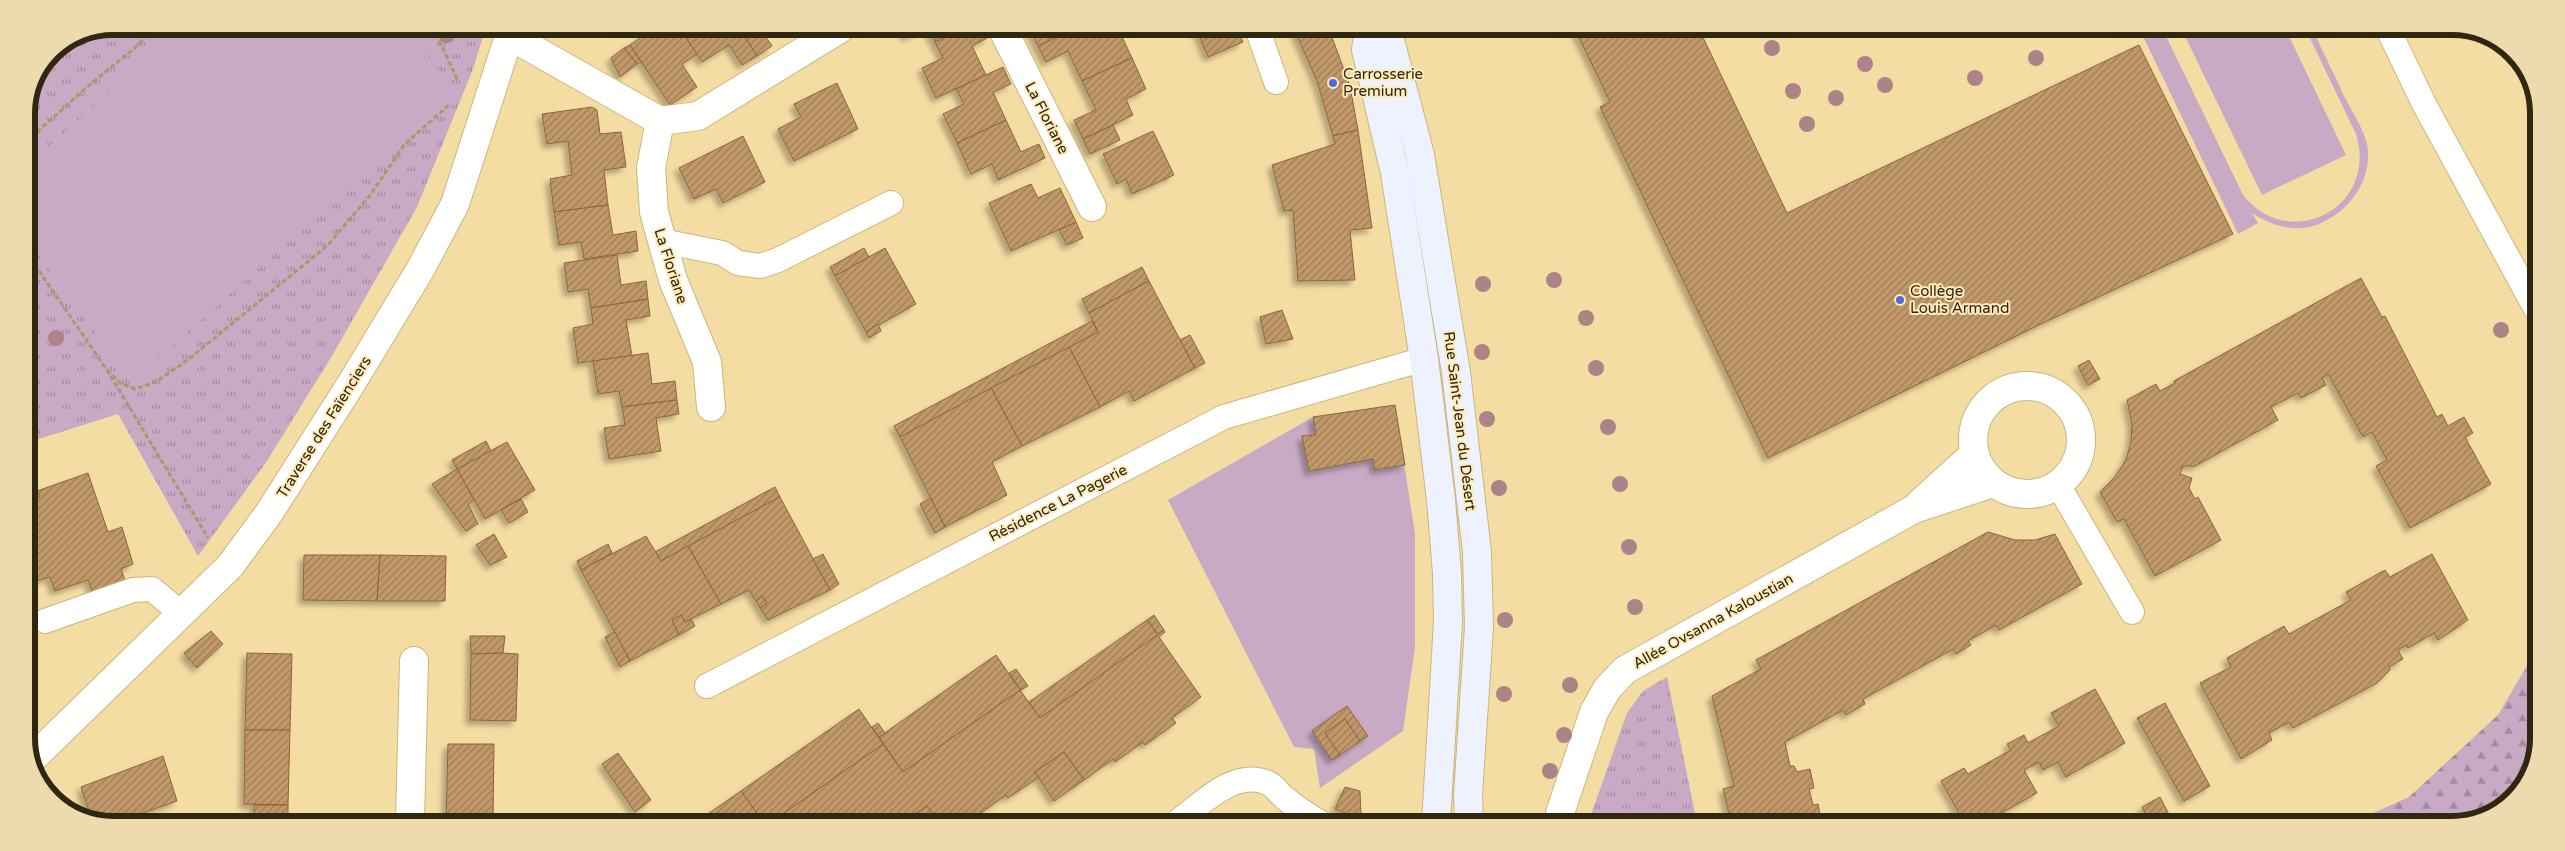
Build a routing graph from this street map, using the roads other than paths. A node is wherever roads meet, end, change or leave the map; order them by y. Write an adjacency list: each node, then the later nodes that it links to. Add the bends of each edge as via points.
1 (510, 35): 22 (street, Traverse des Faïenciers, via 456,204 420,270 269,513 230,566)
2 (518, 35): 10 (street)
3 (830, 35): 10 (street, via 698,116)
4 (1006, 35): 12 (street, La Floriane)
5 (1259, 35): 9 (lane)
6 (1368, 35): 15 (street, Rue Saint-Jean du Désert, via 1366,50 1395,173)
7 (1385, 35): 31 (street, Rue Saint-Jean du Désert, via 1390,40 1420,155 1456,372 1477,552 1479,627)
8 (2391, 35): 14 (lane, via 2424,104)
9 (1276, 82)
10 (660, 121): 13 (street, La Floriane, via 651,168 654,212)
11 (891, 203): 13 (lane, via 760,266 738,262 722,253)
12 (1092, 207)
13 (662, 241): 16 (street, La Floriane, via 673,280 707,362)
14 (2530, 298)
15 (1424, 359): 25 (lane, Résidence La Pagerie, via 1224,417); 30 (street, Rue Saint-Jean du Désert, via 1447,573 1448,622)
16 (711, 407)
17 (1974, 454): 18 (street); 19 (street, via 1977,417 1988,401 2004,390 2023,386 2042,388 2058,396 2072,410 2079,427 2081,446 2075,464 2064,480); 20 (street, Allée Ovsanna Kaloustian)
18 (1993, 483): 19 (street, via 2010,492 2029,494 2048,490); 20 (street, Allée Ovsanna Kaloustian)
19 (2057, 484): 21 (lane)
20 (1914, 509): 32 (street, Allée Ovsanna Kaloustian, via 1625,670 1607,689 1594,712)
21 (2132, 612)
22 (182, 614): 23 (lane, via 152,589 133,590); 26 (street, Traverse des Faïenciers)
23 (45, 621)
24 (414, 661): 27 (street)
25 (707, 686)
26 (37, 754)
27 (410, 816)
28 (1186, 816): 29 (lane, via 1239,780 1248,779 1269,784)
29 (1311, 816)
30 (1436, 816)
31 (1469, 816)
32 (1558, 816)

